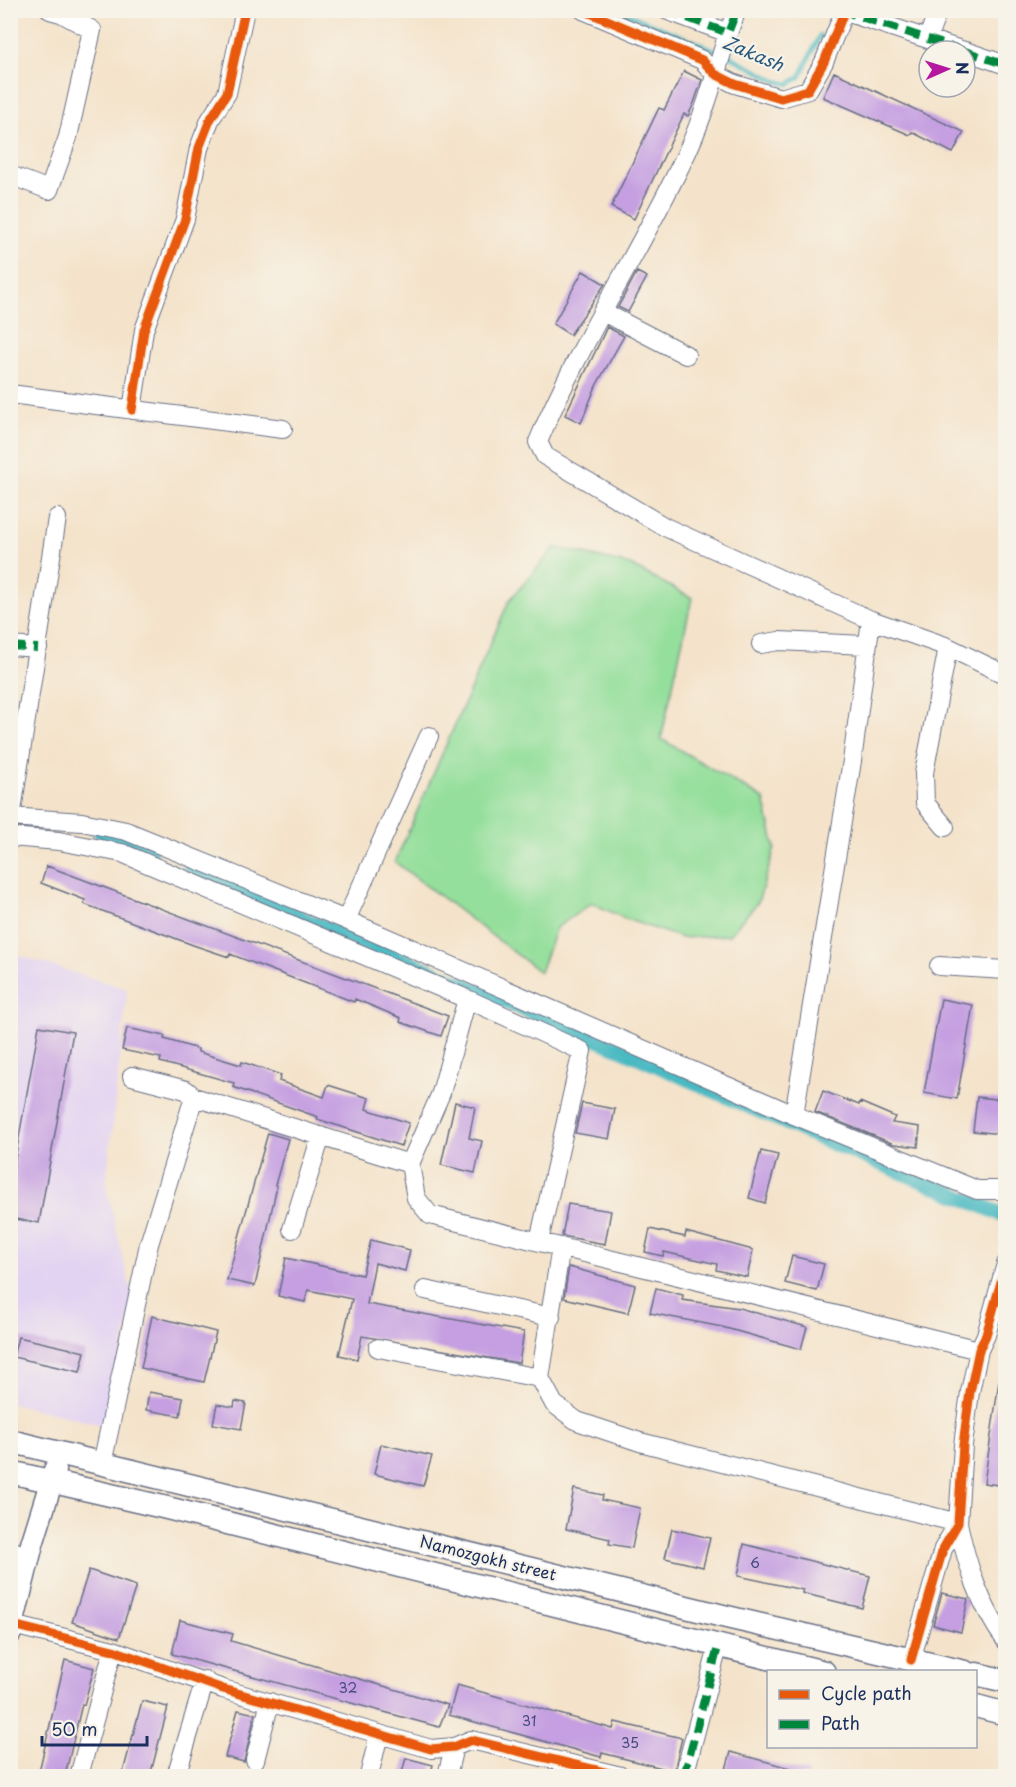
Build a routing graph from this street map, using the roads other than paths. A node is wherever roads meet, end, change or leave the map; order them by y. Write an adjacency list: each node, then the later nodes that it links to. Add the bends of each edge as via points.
1 (50, 10): 13 (street, via 92,30 68,137 49,190)
2 (245, 10): 17 (street, via 227,93 199,148 185,219 144,330)
3 (583, 10): 12 (street, via 702,60)
4 (666, 10): 8 (street)
5 (737, 10): 8 (street)
6 (938, 10): 9 (street)
7 (842, 11): 9 (street); 12 (street, via 824,62 808,90 781,98)
8 (728, 33): 12 (street)
9 (928, 38)
10 (977, 55): 11 (street)
11 (1005, 65)
12 (715, 74): 14 (street, via 688,148)
13 (10, 175)
14 (603, 312): 15 (street); 20 (street, via 561,385 537,442 544,456 665,527)
15 (686, 355)
16 (10, 394): 17 (street)
17 (132, 410): 18 (street)
18 (283, 429)
19 (57, 518): 25 (street)
20 (871, 620): 22 (street); 24 (street)
21 (761, 645): 22 (street, via 779,641)
22 (865, 645): 37 (street, via 852,761)
23 (10, 646): 25 (street)
24 (948, 647): 26 (street); 29 (street, via 924,773 925,804)
25 (38, 648): 28 (street)
26 (1005, 675)
27 (429, 736): 31 (street)
28 (11, 817): 31 (street, via 82,822 126,831)
29 (945, 826)
30 (10, 837): 34 (street, via 122,853)
31 (346, 920): 37 (street)
32 (939, 966): 33 (street)
33 (1005, 970)
34 (467, 999): 39 (street, via 441,1093); 42 (street, via 582,1051)
35 (132, 1076): 36 (street, via 186,1090)
36 (194, 1097): 38 (street); 53 (street, via 150,1244)
37 (794, 1115): 40 (street, via 977,1190)
38 (321, 1136): 39 (street); 41 (street)
39 (411, 1164): 42 (street, via 416,1198 430,1215)
40 (1005, 1190)
41 (292, 1229)
42 (539, 1241): 43 (street)
43 (561, 1247): 47 (street); 49 (street)
44 (1005, 1264): 45 (street)
45 (1003, 1286): 49 (street)
46 (424, 1290): 47 (street)
47 (551, 1317): 50 (street)
48 (378, 1348): 50 (street)
49 (978, 1350): 56 (street, via 963,1445)
50 (540, 1378): 56 (street, via 554,1404 577,1420 640,1442)
51 (10, 1441): 52 (main road, Namozgokh street)
52 (50, 1451): 53 (main road, Namozgokh street); 55 (main road)
53 (102, 1464): 58 (main road, Namozgokh street)
54 (10, 1472): 55 (main road, Namozgokh street)
55 (43, 1480): 57 (main road); 60 (main road, Namozgokh street); 61 (main road)
56 (958, 1523): 62 (street, via 964,1552 988,1615); 65 (street, via 944,1549)
57 (13, 1551): 59 (main road)
58 (551, 1574): 60 (main road); 65 (main road, Namozgokh street)
59 (10, 1575)
60 (544, 1603): 63 (main road, Namozgokh street)
61 (12, 1629): 64 (street)
62 (1005, 1641)
63 (718, 1647): 66 (main road, Namozgokh street); 84 (street)
64 (113, 1650): 70 (street); 79 (street)
65 (911, 1660): 67 (main road, Namozgokh street)
66 (820, 1670)
67 (960, 1670)
68 (977, 1674): 69 (main road)
69 (1003, 1675)
70 (205, 1680): 71 (street); 80 (street)
71 (270, 1702): 74 (street); 76 (street)
72 (977, 1707): 73 (main road)
73 (1005, 1714)
74 (379, 1734): 75 (street, via 431,1749); 81 (street)
75 (454, 1747): 77 (street, via 471,1740); 82 (street)
76 (255, 1760)
77 (550, 1768): 78 (street)
78 (590, 1773): 83 (street)
79 (79, 1776)
80 (176, 1776)
81 (369, 1776)
82 (447, 1776)
83 (621, 1776)
84 (684, 1776)

